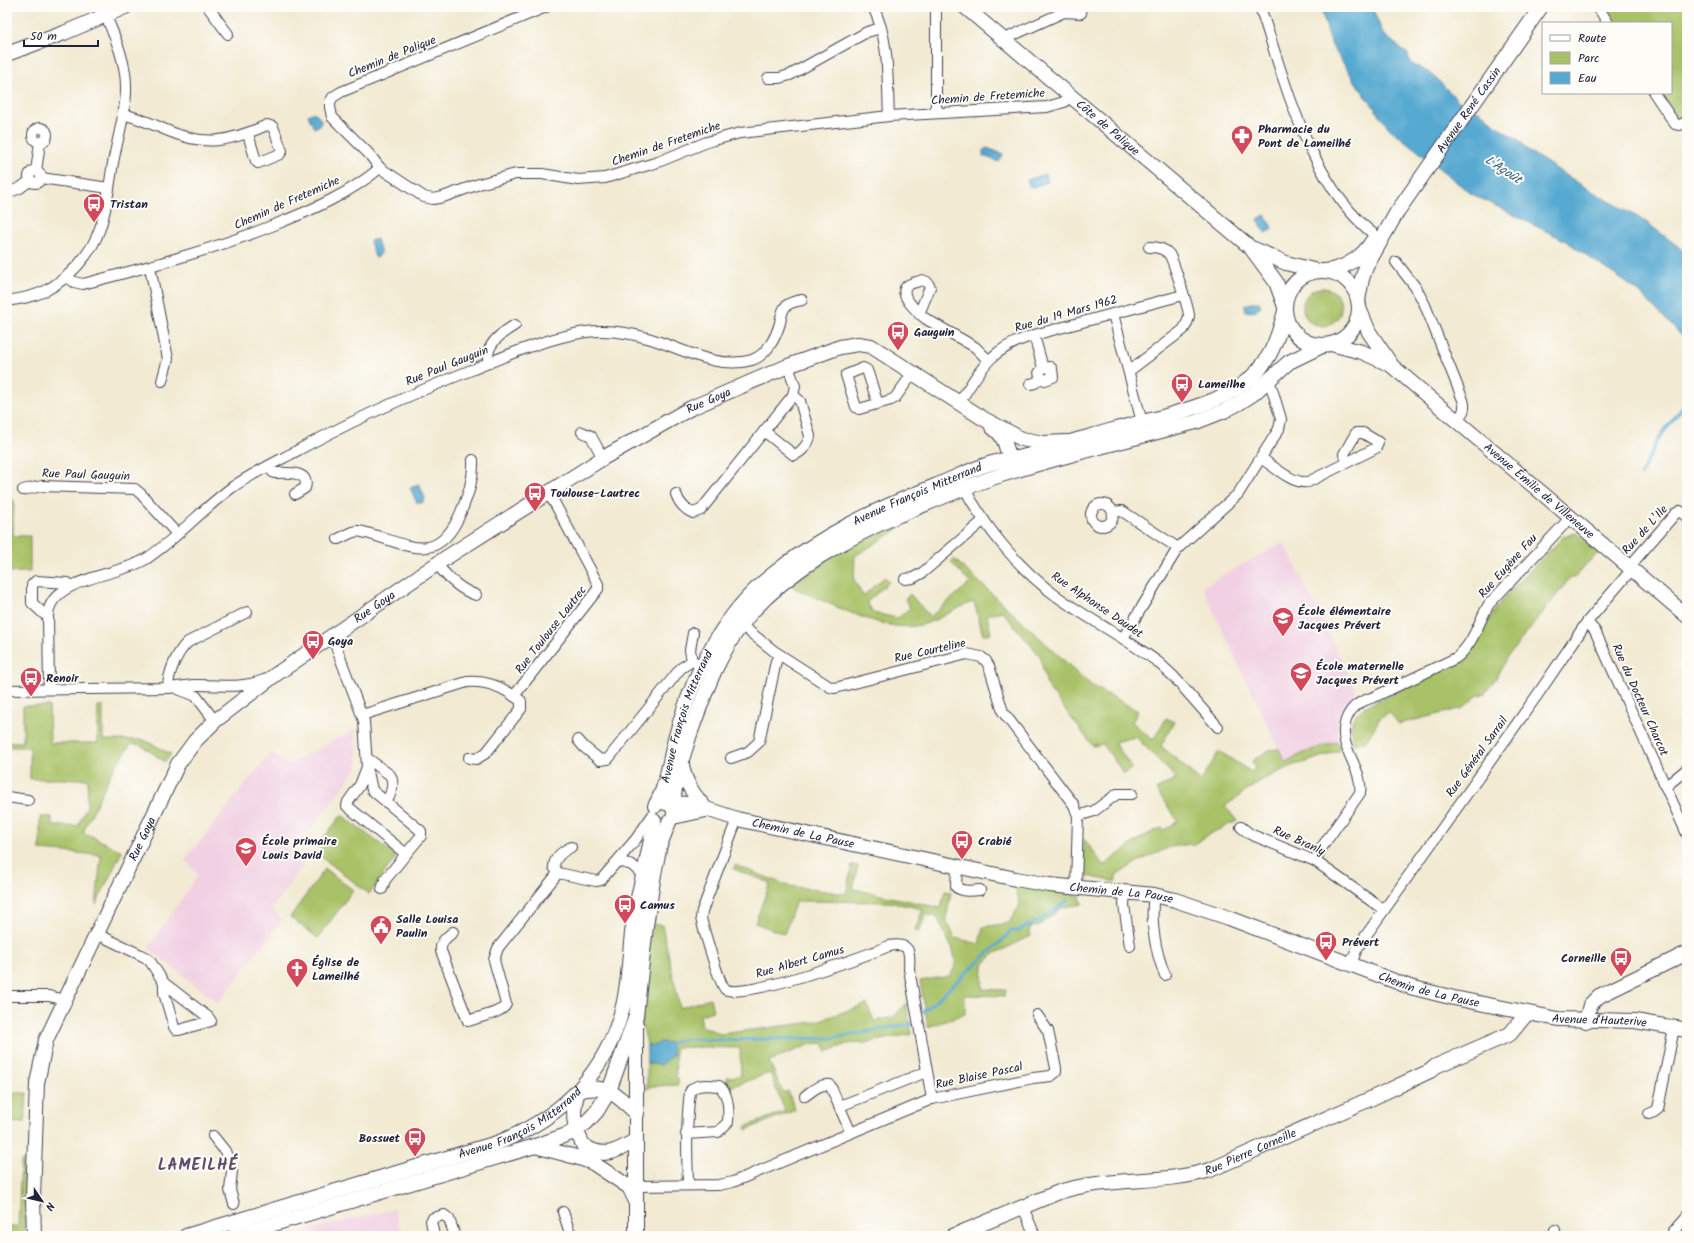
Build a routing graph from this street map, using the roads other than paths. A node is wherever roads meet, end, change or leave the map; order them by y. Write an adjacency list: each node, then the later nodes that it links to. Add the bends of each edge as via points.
1 (125, 7): 11 (street)
2 (208, 7): 14 (street)
3 (546, 7): 26 (street, Chemin de Palique, via 333,97 330,102 332,117)
4 (873, 7): 13 (street)
5 (936, 7): 20 (street, via 936,108)
6 (965, 7): 15 (street, Côte de Palique)
7 (1260, 7): 31 (street, via 1309,147 1339,199 1357,220)
8 (1541, 7): 30 (street, Avenue René Cassin)
9 (1598, 7): 12 (street)
10 (1081, 13): 15 (street, via 1064,12 1011,36)
11 (106, 16): 16 (street); 21 (street, via 126,78)
12 (1607, 22)
13 (881, 28): 17 (street, via 867,32 790,75); 22 (street, via 886,50)
14 (228, 34)
15 (1006, 41): 19 (street, Côte de Palique)
16 (7, 54)
17 (768, 78)
18 (1655, 94): 23 (street, via 1675,124 1680,125)
19 (1067, 98): 20 (street, Chemin de Fretemiche, via 1040,108); 33 (street, Côte de Palique)
20 (940, 113): 22 (street, Chemin de Fretemiche)
21 (122, 114): 24 (street, via 197,141 216,141); 28 (street)
22 (889, 116): 26 (street, Chemin de Fretemiche, via 729,135 654,164 605,178 578,180 516,174 434,199 428,199)
23 (1687, 121)
24 (248, 134)
25 (40, 143): 27 (street)
26 (380, 168): 35 (street, Chemin de Fretemiche, via 352,189 288,219 234,241)
27 (39, 174): 28 (street); 29 (street, via 31,173 30,180 20,188)
28 (108, 188): 37 (street, via 103,218 95,240 84,258)
29 (7, 193)
30 (1397, 212): 31 (street, Avenue René Cassin); 41 (street, Avenue René Cassin, via 1366,267)
31 (1376, 236): 36 (street, Avenue René Cassin, via 1366,250 1356,258 1335,270)
32 (1149, 247): 38 (street, via 1165,250 1169,254)
33 (1251, 248): 36 (street, Côte de Palique, via 1286,263); 42 (street, Côte de Palique, via 1276,282)
34 (1396, 262): 63 (street, via 1416,288 1434,324 1465,408)
35 (150, 267): 37 (street, Chemin de Fretemiche, via 83,284 74,282); 57 (street, via 168,359)
36 (1320, 271): 41 (street, via 1334,272 1346,280 1355,291); 42 (street, via 1306,274 1298,280 1286,297)
37 (66, 276): 40 (street, via 45,291)
38 (1183, 295): 44 (street, Rue du 19 Mars 1962); 53 (street, via 1188,314 1186,326)
39 (802, 300): 48 (street, via 784,308 777,332 767,349)
40 (7, 301)
41 (1359, 304): 47 (street, via 1357,320 1351,331 1342,339); 52 (street, Avenue Émilie de Villeneuve, via 1369,332)
42 (1285, 309): 47 (street, via 1288,322 1302,339 1313,344); 64 (street, Avenue François Mitterrand, via 1271,353 1250,379 1229,393 1205,404)
43 (919, 314): 49 (street, via 975,348)
44 (1113, 314): 46 (street, Rue du 19 Mars 1962); 53 (street)
45 (515, 325): 50 (street, via 500,336 490,348 487,356)
46 (1034, 335): 49 (street, Rue du 19 Mars 1962, via 1014,342); 58 (street, via 1042,373 1035,383)
47 (1327, 344): 52 (street, Avenue Émilie de Villeneuve, via 1362,352); 56 (street, Avenue François Mitterrand, via 1294,359)
48 (757, 358): 50 (street, Rue Paul Gauguin, via 737,362 713,360 650,339 603,331 561,338); 55 (street)
49 (988, 360): 60 (street, Rue du 19 Mars 1962)
50 (489, 363): 74 (street, Rue Paul Gauguin, via 376,410)
51 (788, 366): 54 (street, Rue Goya, via 832,349 858,344 878,349); 55 (street, Rue Goya); 59 (street, via 795,386)
52 (1392, 366): 63 (street, Avenue Émilie de Villeneuve)
53 (1129, 371): 64 (street)
54 (913, 373): 60 (street, Rue Goya); 61 (street, via 897,397)
55 (765, 375): 69 (street, Rue Goya, via 691,408)
56 (1269, 379): 70 (street, via 1281,419); 72 (street, Avenue François Mitterrand, via 1239,403 1208,418)
57 (162, 380)
58 (1030, 384)
59 (793, 395): 65 (street); 65 (street, via 800,401 810,436 806,445 794,455)
60 (959, 403): 62 (street, Rue Goya)
61 (878, 404)
62 (984, 419): 67 (street, Rue Goya); 72 (street, Rue Goya, via 1001,436)
63 (1457, 420): 82 (street, Avenue Émilie de Villeneuve)
64 (1142, 422): 68 (street, Avenue François Mitterrand)
65 (764, 431): 79 (street, via 701,510 690,511 681,504)
66 (582, 432): 69 (street, via 591,436)
67 (1022, 438): 68 (street, Rue Goya, via 1043,443); 72 (street, via 1025,450)
68 (1067, 442): 72 (street, Avenue François Mitterrand)
69 (603, 458): 77 (street, Rue Goya)
70 (1261, 458): 73 (street, via 1302,483); 87 (street, via 1238,494)
71 (473, 460): 86 (street, via 473,478 459,517 446,537)
72 (1017, 462): 75 (street, Avenue François Mitterrand); 75 (street, Avenue François Mitterrand, via 1003,457)
73 (1346, 463)
74 (268, 467): 78 (street, via 274,473 295,473 304,478 305,488); 84 (street, Rue Paul Gauguin, via 229,490)
75 (961, 482): 83 (street, Rue Alphonse Daudet); 97 (street, Avenue François Mitterrand, via 840,544 806,566 758,606); 102 (street, Avenue François Mitterrand, via 850,523 798,555 771,575 738,607)
76 (23, 490): 84 (street, Rue Paul Gauguin, via 42,486 135,489)
77 (547, 493): 88 (street, Rue Goya); 109 (street, Rue Toulouse Lautrec, via 598,584 598,589)
78 (295, 494)
79 (676, 494)
80 (1112, 512): 87 (street, via 1122,511)
81 (1684, 514): 89 (street, Rue de L’Ile, via 1675,514)
82 (1571, 517): 89 (street, Avenue Émilie de Villeneuve); 135 (street, Rue Eugène Fau, via 1497,595 1481,618 1480,625 1467,648 1456,658 1360,702 1350,712 1344,725 1344,737 1360,783 1360,792)
83 (984, 520): 90 (street, via 922,573); 100 (street, Rue Alphonse Daudet, via 1012,555 1054,594)
84 (177, 534): 91 (street, Rue Paul Gauguin, via 140,563)
85 (338, 539): 86 (street, via 358,531 412,547)
86 (437, 545): 88 (street)
87 (1178, 548): 100 (street)
88 (441, 562): 92 (street, via 445,574 468,592); 99 (street, Rue Goya)
89 (1631, 568): 95 (street, Avenue Émilie de Villeneuve); 96 (street, Rue Général Sarrail)
90 (905, 579)
91 (70, 587): 94 (street, Rue Paul Gauguin, via 52,600); 94 (street, via 66,582 33,583 32,603 44,614)
92 (476, 595)
93 (247, 612): 106 (street, via 188,642 169,676)
94 (48, 614): 107 (street, Rue Paul Gauguin)
95 (1687, 616)
96 (1587, 622): 121 (street, Rue du Docteur Charcot, via 1595,631); 144 (street, Rue Général Sarrail)
97 (741, 625): 101 (street, Rue Courteline); 118 (street, Avenue François Mitterrand, via 716,668)
98 (693, 633): 102 (street, via 690,650)
99 (331, 636): 103 (street, Rue Goya); 112 (street)
100 (1123, 638): 114 (street, Rue Alphonse Daudet, via 1159,663 1174,677)
101 (780, 655): 117 (street, via 776,661 758,742 748,752); 128 (street, Rue Courteline, via 826,686 835,688 967,654 981,657 989,666 1003,712 1074,805)
102 (697, 663): 115 (street, via 681,668 608,760 600,760); 127 (street, Avenue François Mitterrand, via 679,725 665,788)
103 (275, 675): 105 (street, via 253,684); 110 (street, Rue Goya)
104 (224, 686): 105 (street); 106 (street, via 194,685); 111 (street, via 204,692 202,697)
105 (236, 687): 110 (street, via 242,692)
106 (171, 688): 107 (street); 111 (street, via 191,693)
107 (49, 689): 108 (street)
108 (7, 690)
109 (514, 696): 112 (street, via 490,683 467,682); 116 (street, via 521,702 521,709 486,753 476,759)
110 (243, 700): 113 (street, Rue Goya)
111 (205, 707): 113 (street)
112 (362, 714): 119 (street)
113 (215, 721): 146 (street, Rue Goya, via 195,741 178,764)
114 (1218, 727)
115 (578, 740)
116 (469, 758)
117 (731, 758)
118 (681, 761): 126 (street, via 685,780); 127 (street, Avenue François Mitterrand)
119 (367, 762): 125 (street, via 372,790); 125 (street, via 390,775 392,779); 133 (street, via 360,786 347,806)
120 (1687, 769): 121 (street)
121 (1664, 785): 131 (street, Rue du Docteur Charcot)
122 (1132, 794): 128 (street, via 1117,794 1094,811)
123 (7, 797): 124 (street)
124 (28, 800)
125 (386, 802): 133 (street, via 420,829 424,838)
126 (707, 810): 127 (street, Chemin de La Pause, via 691,804); 129 (street, Chemin de La Pause)
127 (663, 815): 134 (street, via 636,839); 138 (street, Avenue François Mitterrand); 156 (street, Avenue François Mitterrand, via 646,926)
128 (1078, 816): 139 (street, Rue Courteline)
129 (737, 819): 136 (street, Chemin de La Pause); 159 (street, Rue Albert Camus, via 701,918 724,989 748,990 804,976 889,946 902,944 908,950)
130 (1241, 826): 135 (street, Rue Branly, via 1250,834)
131 (1687, 834)
132 (571, 847): 137 (street, via 556,860 554,867)
133 (406, 854): 140 (street, via 385,880)
134 (618, 861): 137 (street, via 599,881); 138 (street, via 632,865)
135 (1315, 861): 144 (street, Rue Branly)
136 (957, 867): 139 (street, Chemin de La Pause, via 1016,879); 141 (street, via 956,887 969,892)
137 (558, 873): 145 (street, via 496,952 495,964 506,1004 500,1011 468,1020 441,951 441,945)
138 (644, 876): 160 (street, Avenue François Mitterrand, via 634,919 620,1015 606,1052)
139 (1076, 887): 142 (street, Chemin de La Pause)
140 (382, 890)
141 (980, 890)
142 (1125, 892): 143 (street, Chemin de La Pause); 147 (street, via 1124,905)
143 (1154, 896): 149 (street, Chemin de La Pause, via 1187,903); 150 (street, via 1153,920)
144 (1384, 910): 149 (street, Rue Général Sarrail, via 1357,948)
145 (452, 932)
146 (97, 934): 151 (street, via 145,957); 153 (street, Rue Goya)
147 (1130, 946)
148 (1687, 953): 157 (street, via 1599,996 1590,1005)
149 (1351, 965): 154 (street, Chemin de La Pause, via 1432,993)
150 (1165, 975)
151 (164, 983): 151 (street, via 164,993 176,1030 211,1021)
152 (7, 996): 153 (street, via 49,996)
153 (65, 1000): 181 (street, Rue Goya, via 46,1040 37,1083)
154 (1525, 1013): 157 (street, Avenue d'Hauterive); 177 (street, Rue Pierre Corneille, via 1510,1034 1210,1170 1171,1178 1075,1187)
155 (1037, 1015): 163 (street, Rue Blaise Pascal, via 1048,1031 1056,1068 1054,1075)
156 (636, 1016): 161 (street, Avenue François Mitterrand); 165 (street)
157 (1586, 1021): 158 (street, Avenue d'Hauterive, via 1635,1021)
158 (1680, 1029): 166 (street, Avenue d'Hauterive, via 1658,1109)
159 (926, 1072): 163 (street, Rue Albert Camus); 164 (street, Rue Blaise Pascal)
160 (578, 1091): 161 (street, via 589,1088); 167 (street, via 574,1109); 182 (street, Avenue François Mitterrand, via 567,1103 545,1119 497,1143)
161 (609, 1091): 165 (street); 167 (street, Avenue François Mitterrand, via 592,1118)
162 (805, 1096): 164 (street, via 817,1087 830,1085)
163 (932, 1099): 168 (street, Rue Blaise Pascal)
164 (840, 1106): 168 (street)
165 (637, 1114): 171 (street)
166 (1649, 1114)
167 (575, 1131): 172 (street, Avenue François Mitterrand); 173 (street)
168 (851, 1133): 174 (street, Rue Blaise Pascal, via 733,1182 720,1185)
169 (686, 1134): 169 (street, via 691,1089 696,1086 719,1086 728,1102 728,1122 718,1132); 174 (street)
170 (213, 1136): 176 (street, via 225,1151 232,1171 230,1190)
171 (636, 1140): 173 (street, via 616,1151); 175 (street)
172 (535, 1146): 173 (street); 183 (street, Avenue François Mitterrand)
173 (587, 1154): 175 (street)
174 (688, 1184): 175 (street, Rue Blaise Pascal)
175 (632, 1187): 187 (street, via 636,1201)
176 (234, 1204)
177 (1023, 1207): 188 (street, Rue Pierre Corneille); 189 (street)
178 (563, 1212): 186 (street)
179 (1687, 1216): 180 (street)
180 (1673, 1232)
181 (34, 1236)
182 (186, 1236)
183 (234, 1236)
184 (434, 1236): 185 (street, via 431,1221 444,1215 449,1219)
185 (455, 1236)
186 (571, 1236)
187 (636, 1236)
188 (953, 1236)
189 (1035, 1236)

